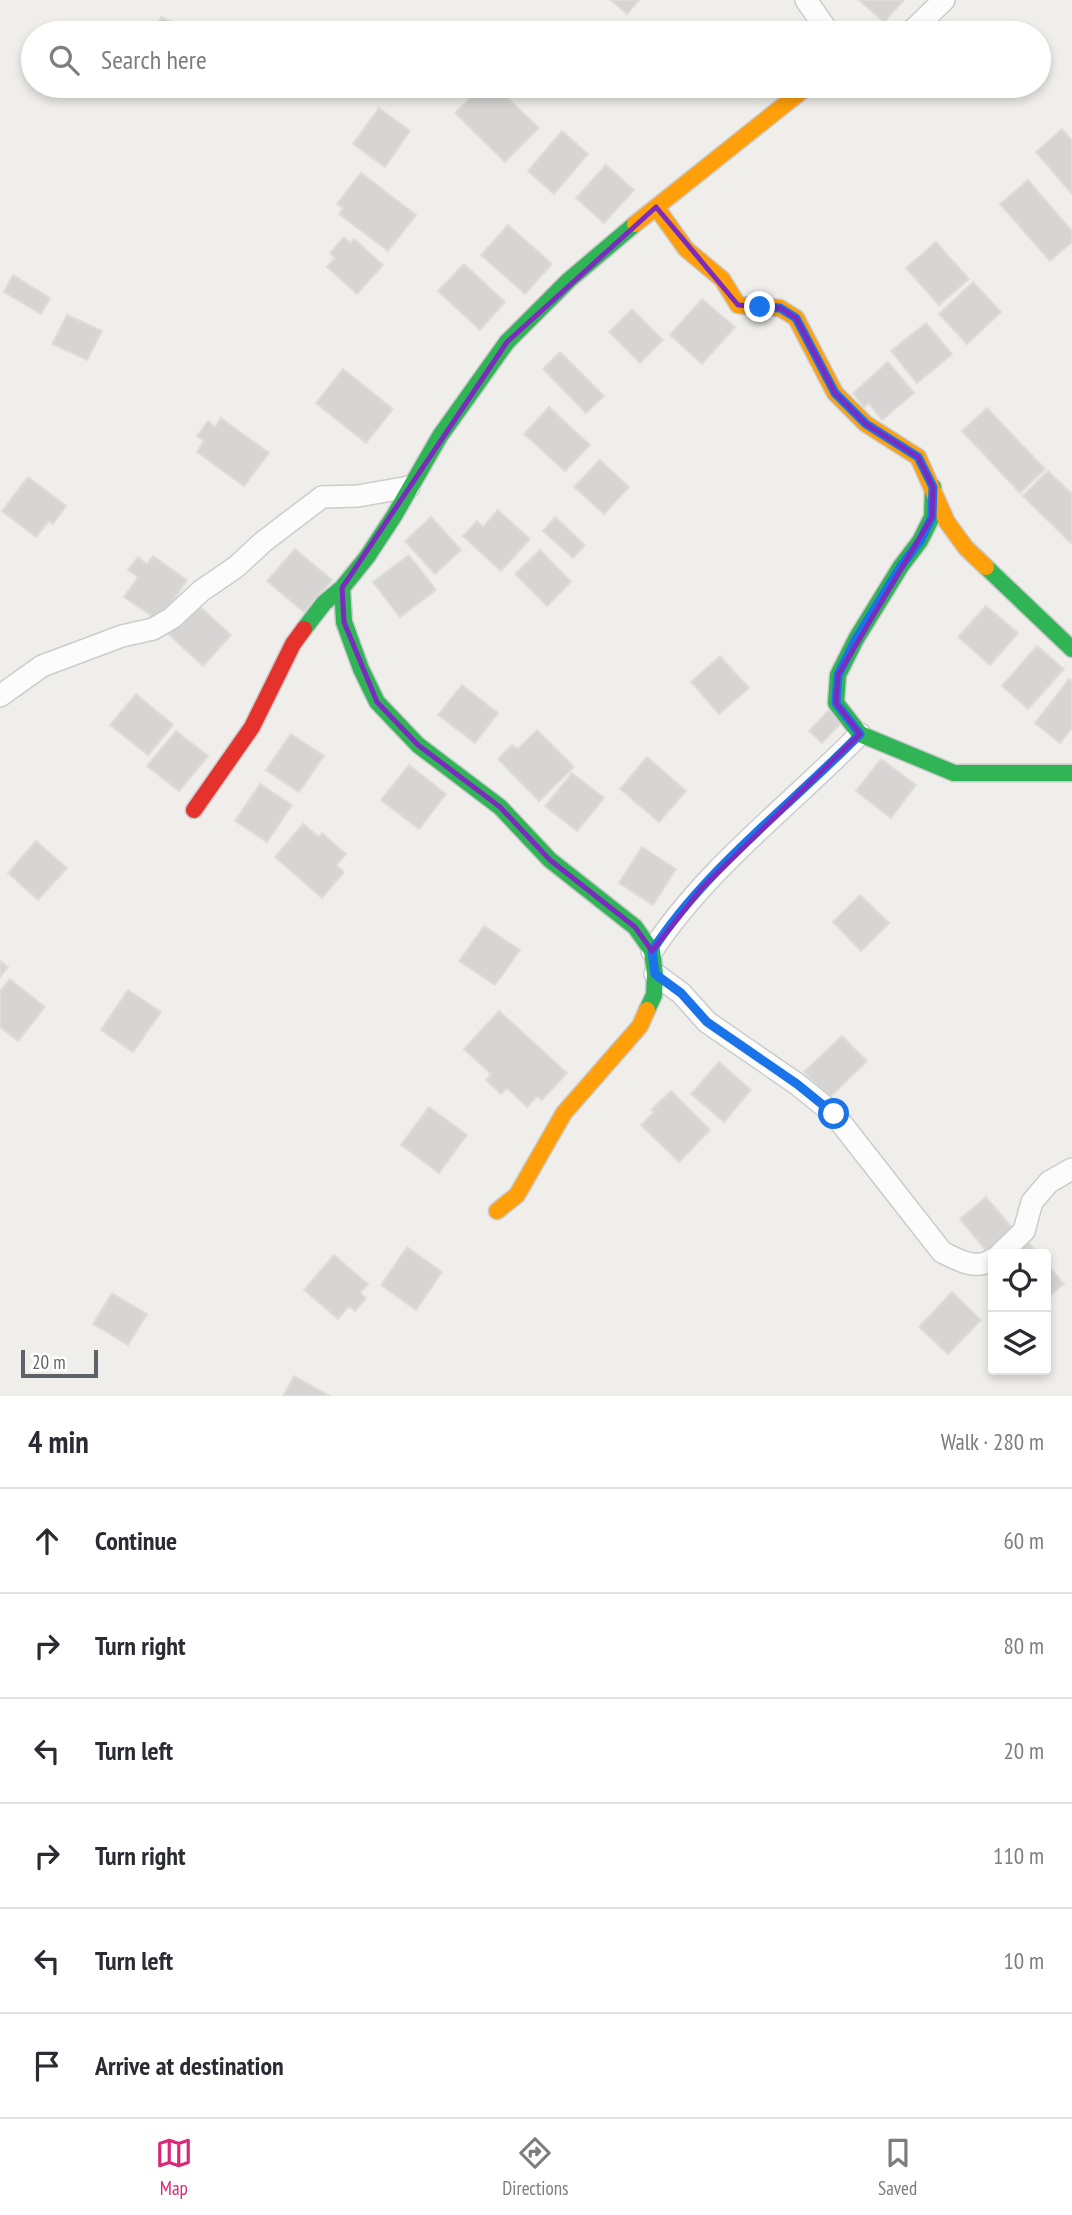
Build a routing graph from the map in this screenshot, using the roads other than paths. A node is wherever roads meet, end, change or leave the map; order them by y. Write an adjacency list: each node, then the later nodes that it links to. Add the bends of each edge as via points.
1 (806, 0): 3 (street)
2 (944, 0): 4 (street)
3 (821, 21)
4 (922, 21)
5 (793, 98): 6 (street)
6 (656, 207): 7 (street, via 686,249 722,279 738,305 780,308 796,318 835,393 866,424 918,457); 8 (street, via 569,280 507,342)
7 (933, 487): 10 (street, via 947,522 966,548); 12 (street, via 932,517 920,541 862,629 838,675 836,703)
8 (409, 488): 9 (street, via 367,557); 11 (street, via 322,497 172,618 153,629 42,666)
9 (342, 588): 14 (street, via 324,603 293,644 252,727); 15 (street, via 344,622 377,702 418,745 500,807 550,860 635,927)
10 (1072, 647)
11 (0, 696)
12 (860, 734): 13 (street, via 954,773); 15 (street, via 702,888 671,921)
13 (1072, 773)
14 (194, 810)
15 (652, 951): 16 (street)
16 (655, 974): 18 (street, via 654,995 640,1026 564,1113 516,1195); 20 (street, via 681,993 707,1022 834,1114 942,1252 967,1264)
17 (1072, 1169): 19 (street, via 1049,1182 1032,1202 1024,1231)
18 (497, 1211)
19 (1005, 1249)
20 (988, 1262)

